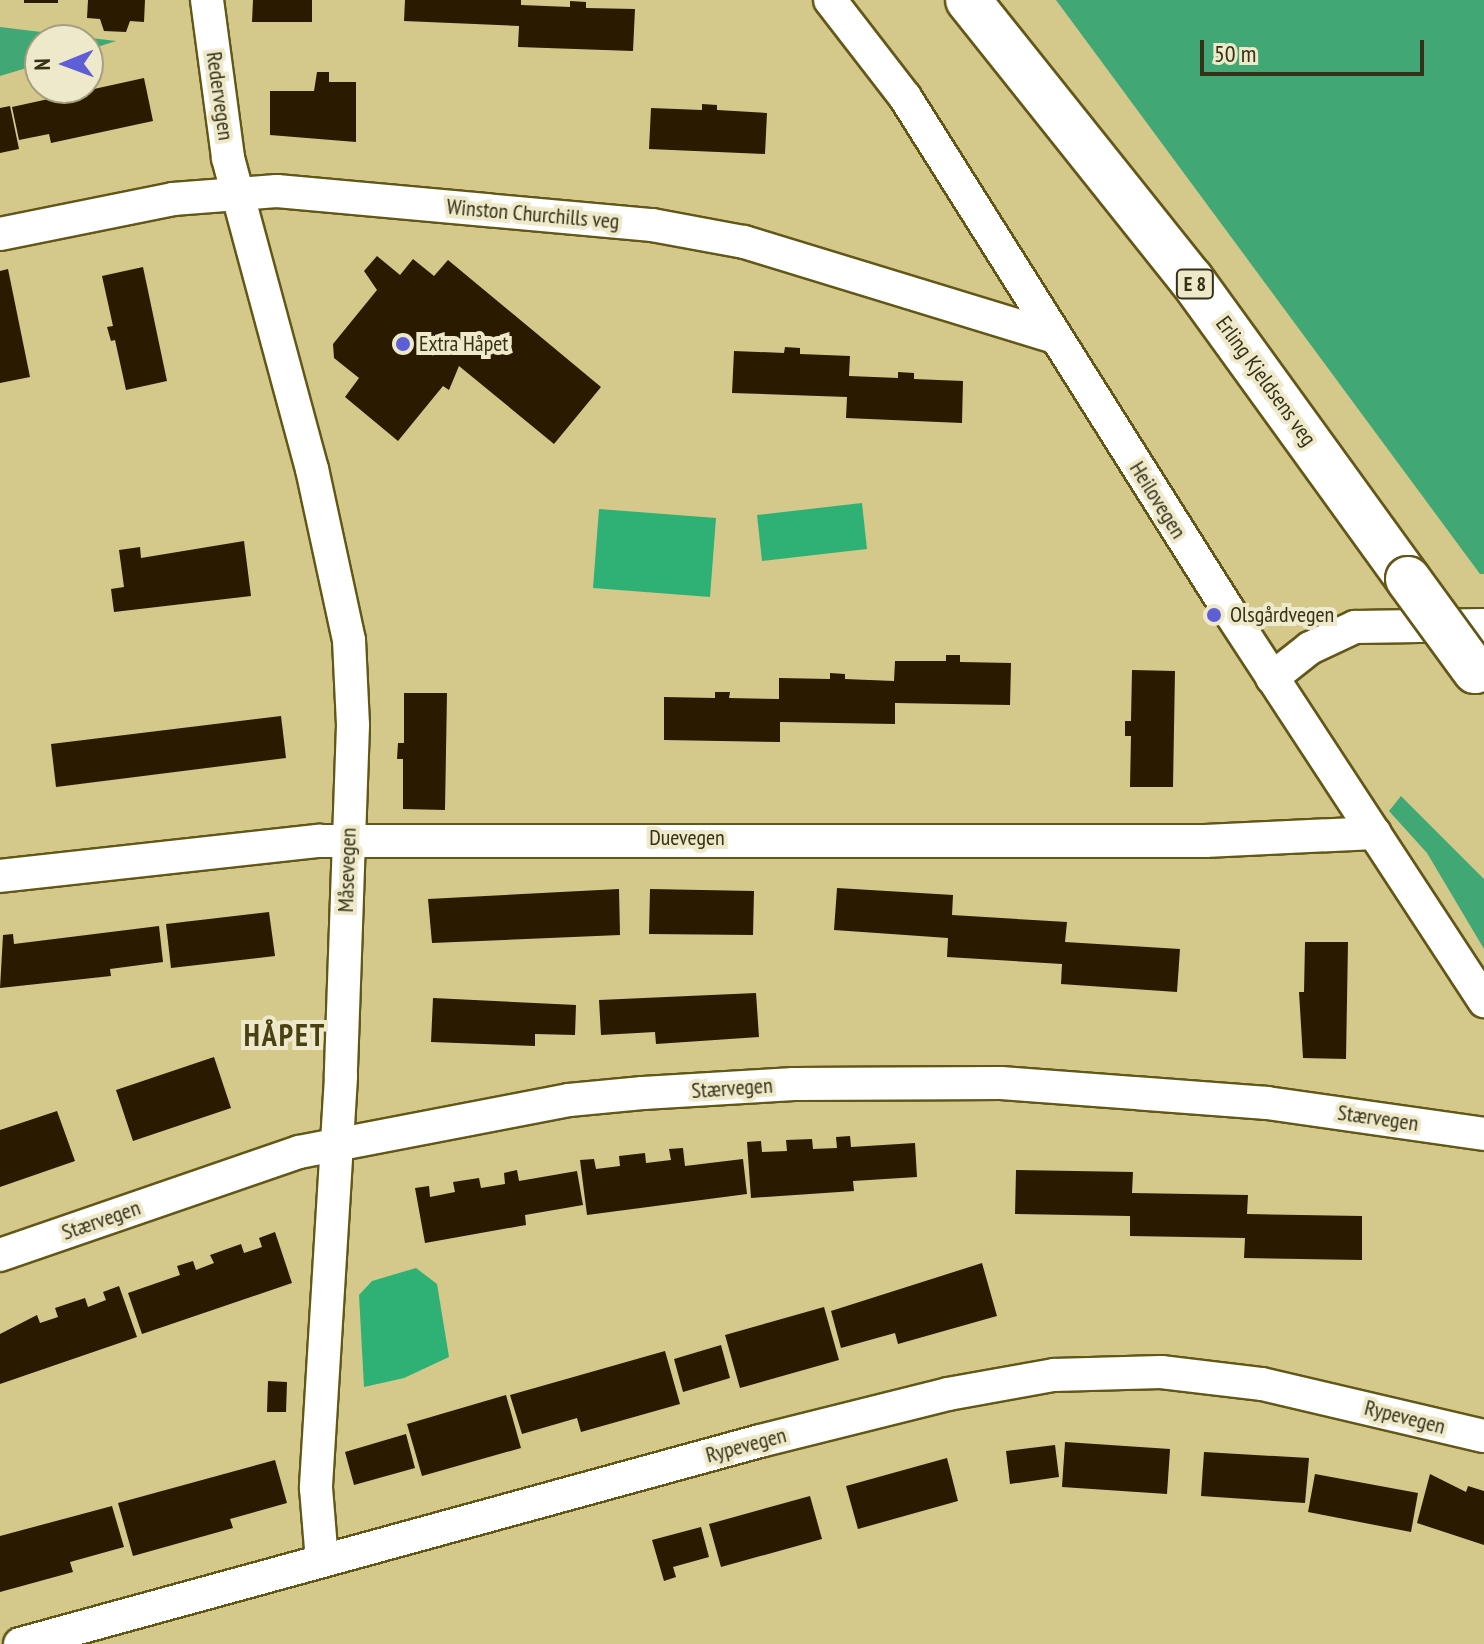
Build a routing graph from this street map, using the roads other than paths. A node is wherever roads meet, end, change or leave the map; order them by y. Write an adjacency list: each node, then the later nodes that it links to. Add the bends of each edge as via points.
1 (207, 0): 4 (street, Redervegen)
2 (830, 0): 6 (street, Heilovegen, via 905,97)
3 (968, 0): 8 (highway, Erling Kjeldsens veg / E 8, bridge, via 1191,279)
4 (237, 192): 5 (street, Winston Churchills veg, via 115,208); 6 (street, Winston Churchills veg, via 342,196 698,232); 11 (street, Måsevegen, via 342,594 353,725)
5 (0, 234)
6 (1054, 337): 9 (street, Heilovegen)
7 (1484, 625): 9 (street, via 1355,627 1310,648)
8 (1479, 677)
9 (1272, 678): 10 (street, Heilovegen)
10 (1375, 833): 11 (street, Duevegen, via 1216,841 691,838); 13 (street, Heilovegen)
11 (349, 843): 12 (street, Duevegen, via 292,843); 15 (street, Måsevegen)
12 (0, 876)
13 (1484, 1001)
14 (1484, 1134): 15 (street, Stærvegen, via 1150,1092 872,1082 569,1100)
15 (337, 1144): 16 (street, Stærvegen, via 248,1167); 18 (street, Måsevegen, via 316,1488)
16 (0, 1255)
17 (1484, 1436): 18 (street, Rypevegen, via 1262,1384 1161,1372 1054,1375 948,1394 774,1437)
18 (322, 1561): 19 (street, Rypevegen)
19 (20, 1644)

